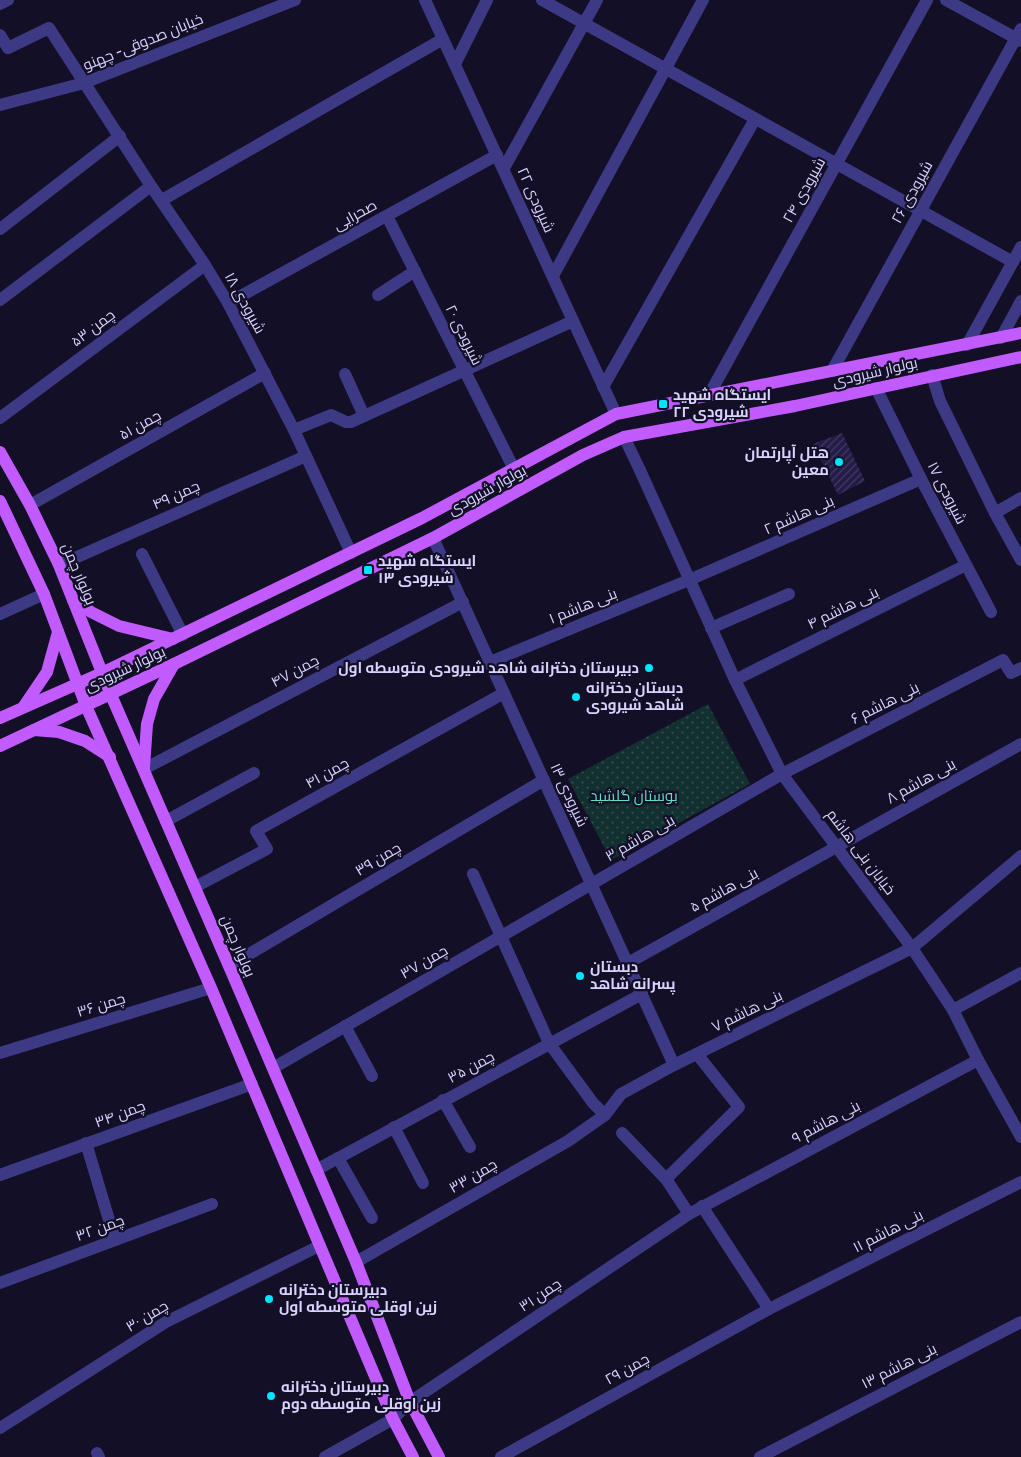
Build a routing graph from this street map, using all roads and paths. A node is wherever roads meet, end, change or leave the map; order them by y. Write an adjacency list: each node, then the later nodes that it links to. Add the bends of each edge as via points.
1 (8, 0): 10 (street)
2 (425, 0): 14 (street, شیرودی ۲۲)
3 (487, 0): 15 (street)
4 (542, 0): 11 (street)
5 (597, 0): 11 (street)
6 (703, 0): 16 (street)
7 (927, 0): 22 (street, شیرودی ۲۴)
8 (946, 0): 13 (street)
9 (290, 1): 17 (street, خیابان صدوقی- چهنو)
10 (0, 4)
11 (584, 23): 16 (street); 23 (street)
12 (0, 35): 17 (street, شیرودی ۱۸, via 8,48 49,28)
13 (1019, 36): 26 (street, شیرودی ۲۶)
14 (443, 39): 15 (street, شیرودی ۲۲); 25 (street)
15 (455, 64): 21 (street, شیرودی ۲۲)
16 (666, 69): 19 (street); 33 (street)
17 (84, 83): 18 (street, خیابان صدوقی- چهنو); 20 (street, شیرودی ۱۸)
18 (0, 105)
19 (755, 119): 22 (street); 48 (street)
20 (120, 136): 24 (street, شیرودی ۱۸); 28 (street)
21 (497, 155): 23 (street, شیرودی ۲۲); 27 (street, صحرایی)
22 (837, 164): 26 (street); 50 (street, شیرودی ۲۴)
23 (504, 168): 33 (street, شیرودی ۲۲)
24 (151, 186): 25 (street, شیرودی ۱۸); 35 (street)
25 (162, 200): 31 (street, شیرودی ۱۸)
26 (920, 211): 30 (street); 44 (street, شیرودی ۲۶)
27 (386, 216): 32 (street, شیرودی ۲۰); 37 (street, صحرایی)
28 (0, 229)
29 (1021, 247): 30 (street)
30 (1013, 262): 41 (street)
31 (206, 265): 37 (street, شیرودی ۱۸); 53 (street, چمن ۵۳)
32 (415, 272): 34 (street); 43 (street, شیرودی ۲۰)
33 (553, 276): 38 (street, شیرودی ۲۲)
34 (378, 295)
35 (0, 300)
36 (1021, 301): 40 (street)
37 (228, 303): 45 (street, شیرودی ۱۸)
38 (573, 321): 43 (street); 48 (street, شیرودی ۲۲)
39 (1021, 333): 40 (main road, بولوار شیرودی)
40 (1001, 338): 41 (main road, بولوار شیرودی)
41 (967, 345): 44 (main road, بولوار شیرودی)
42 (1021, 358): 47 (main road, بولوار شیرودی)
43 (464, 371): 52 (street); 58 (street, شیرودی ۲۰)
44 (832, 371): 50 (main road, بولوار شیرودی)
45 (265, 373): 54 (street, شیرودی ۱۸); 62 (street, چمن ۵۱)
46 (345, 374): 52 (street)
47 (932, 375): 49 (main road, بولوار شیرودی); 63 (street, via 940,401)
48 (603, 387): 51 (street, شیرودی ۲۲)
49 (876, 388): 55 (main road, بولوار شیرودی); 59 (street, شیرودی ۱۷)
50 (709, 395): 51 (main road, بولوار شیرودی)
51 (616, 414): 58 (main road, بولوار شیرودی)
52 (364, 416): 54 (street, via 349,423 331,415)
53 (0, 418)
54 (294, 430): 57 (street, شیرودی ۱۸)
55 (624, 437): 64 (main road, بولوار شیرودی, via 583,455); 70 (street, خیابان بنی هاشم)
56 (0, 452): 62 (main road, بولوار چمن)
57 (306, 456): 65 (street, شیرودی ۱۸); 68 (street, چمن ۴۹)
58 (514, 469): 65 (main road, بولوار شیرودی)
59 (921, 480): 69 (street, شیرودی ۱۷); 70 (street, بنی هاشم ۲)
60 (1021, 498): 63 (street)
61 (0, 501): 71 (main road)
62 (30, 505): 68 (main road, بولوار چمن)
63 (994, 513): 67 (street)
64 (433, 538): 74 (street, شیرودی ۱۳); 81 (main road, بولوار شیرودی)
65 (351, 553): 79 (main road, بولوار شیرودی)
66 (142, 554): 79 (street)
67 (1020, 556)
68 (59, 565): 73 (main road, بولوار چمن)
69 (966, 566): 75 (street, شیرودی ۱۷); 84 (street, بنی هاشم ۴)
70 (689, 580): 77 (street, خیابان بنی هاشم); 80 (street, بنی هاشم ۱)
71 (44, 594): 76 (street); 78 (main road)
72 (789, 594): 77 (street)
73 (73, 600): 79 (main road, via 119,626); 83 (main road, بولوار چمن)
74 (462, 602): 80 (street, شیرودی ۱۳); 95 (street, چمن ۴۷)
75 (991, 612)
76 (0, 614)
77 (711, 628): 84 (street, خیابان بنی هاشم)
78 (58, 632): 85 (main road); 89 (main road, via 47,672)
79 (178, 637): 83 (main road, بولوار شیرودی)
80 (490, 662): 86 (street, شیرودی ۱۳)
81 (174, 664): 87 (main road, بولوار شیرودی); 95 (main road, via 154,699 147,724)
82 (1021, 668): 97 (street, بنی هاشم ۶, via 1011,673 1003,660)
83 (102, 673): 85 (main road, بولوار شیرودی); 87 (main road, بولوار چمن)
84 (735, 680): 97 (street, خیابان بنی هاشم)
85 (77, 684): 88 (main road); 89 (main road, بولوار شیرودی)
86 (504, 693): 98 (street, شیرودی ۱۳); 104 (street, چمن ۴۱, via 256,831 267,848)
87 (111, 695): 88 (main road, بولوار شیرودی); 95 (main road, بولوار چمن)
88 (86, 706): 91 (main road, بولوار شیرودی); 94 (main road)
89 (23, 707): 90 (main road, بولوار شیرودی)
90 (0, 718)
91 (34, 730): 93 (main road, بولوار شیرودی); 94 (main road, via 60,732 85,741)
92 (1021, 744): 100 (street, بنی هاشم ۸)
93 (0, 746)
94 (110, 756): 110 (main road)
95 (144, 769): 99 (main road, بولوار چمن)
96 (254, 773): 99 (street)
97 (782, 774): 100 (street, خیابان بنی هاشم); 103 (street, بنی هاشم ۳)
98 (544, 780): 103 (street, شیرودی ۱۳); 108 (street, چمن ۳۹)
99 (166, 821): 104 (main road, بولوار چمن)
100 (836, 846): 106 (street, خیابان بنی هاشم); 107 (street, بنی هاشم ۵)
101 (1021, 856): 106 (street, بنی هاشم ۷)
102 (473, 874): 105 (street)
103 (592, 885): 105 (street, چمن ۳۷); 107 (street, شیرودی ۱۳)
104 (195, 887): 108 (main road, بولوار چمن)
105 (501, 937): 113 (street, چمن ۳۷); 114 (street)
106 (912, 948): 112 (street, خیابان بنی هاشم); 116 (street, بنی هاشم ۷)
107 (628, 963): 111 (street, شیرودی ۱۳)
108 (230, 966): 119 (main road, بولوار چمن)
109 (1021, 973): 112 (street)
110 (211, 988): 115 (street, چمن ۳۶); 121 (main road)
111 (642, 994): 114 (street, چمن ۳۵); 118 (street, شیرودی ۱۳)
112 (953, 1010): 117 (street, خیابان بنی هاشم)
113 (345, 1026): 119 (street, چمن ۳۷); 120 (street)
114 (549, 1043): 122 (street, چمن ۳۵); 123 (street)
115 (0, 1053)
116 (697, 1054): 118 (street, بنی هاشم ۷); 133 (street, via 739,1107)
117 (978, 1060): 124 (street, خیابان بنی هاشم); 137 (street, بنی هاشم ۹)
118 (674, 1065): 123 (street, بنی هاشم ۷, via 621,1094)
119 (272, 1068): 131 (main road, بولوار چمن)
120 (372, 1076)
121 (252, 1084): 128 (street, چمن ۳۴); 141 (main road)
122 (444, 1100): 125 (street, چمن ۳۵); 129 (street)
123 (605, 1115): 142 (street, چمن ۳۳, via 568,1141)
124 (1016, 1115): 127 (street, خیابان بنی هاشم)
125 (394, 1127): 130 (street, چمن ۳۵); 135 (street)
126 (622, 1133): 133 (street)
127 (1021, 1136)
128 (86, 1143): 132 (street, چمن ۳۴); 140 (street)
129 (470, 1147)
130 (338, 1158): 131 (street, چمن ۳۵); 139 (street)
131 (316, 1170): 142 (main road, بولوار چمن)
132 (0, 1175)
133 (666, 1179): 138 (street)
134 (1021, 1182): 144 (street, بنی هاشم ۱۱)
135 (423, 1183)
136 (212, 1204): 140 (street, چمن ۳۲)
137 (702, 1206): 138 (street, بنی هاشم ۹); 144 (street)
138 (689, 1214): 146 (street, چمن ۳۱)
139 (372, 1218)
140 (115, 1240): 143 (street, چمن ۳۲)
141 (319, 1246): 147 (main road); 148 (street, چمن ۳۰, via 166,1322)
142 (356, 1262): 146 (main road, بولوار چمن)
143 (0, 1283)
144 (769, 1309): 152 (street, چمن ۲۹)
145 (1021, 1322): 153 (street, بنی هاشم ۱۳)
146 (410, 1402): 147 (street, چمن ۳۱); 151 (main road, بولوار چمن)
147 (393, 1419): 149 (street, چمن ۳۱); 150 (main road)
148 (0, 1428)
149 (325, 1457)
150 (413, 1457)
151 (439, 1457)
152 (501, 1457)
153 (760, 1457)

